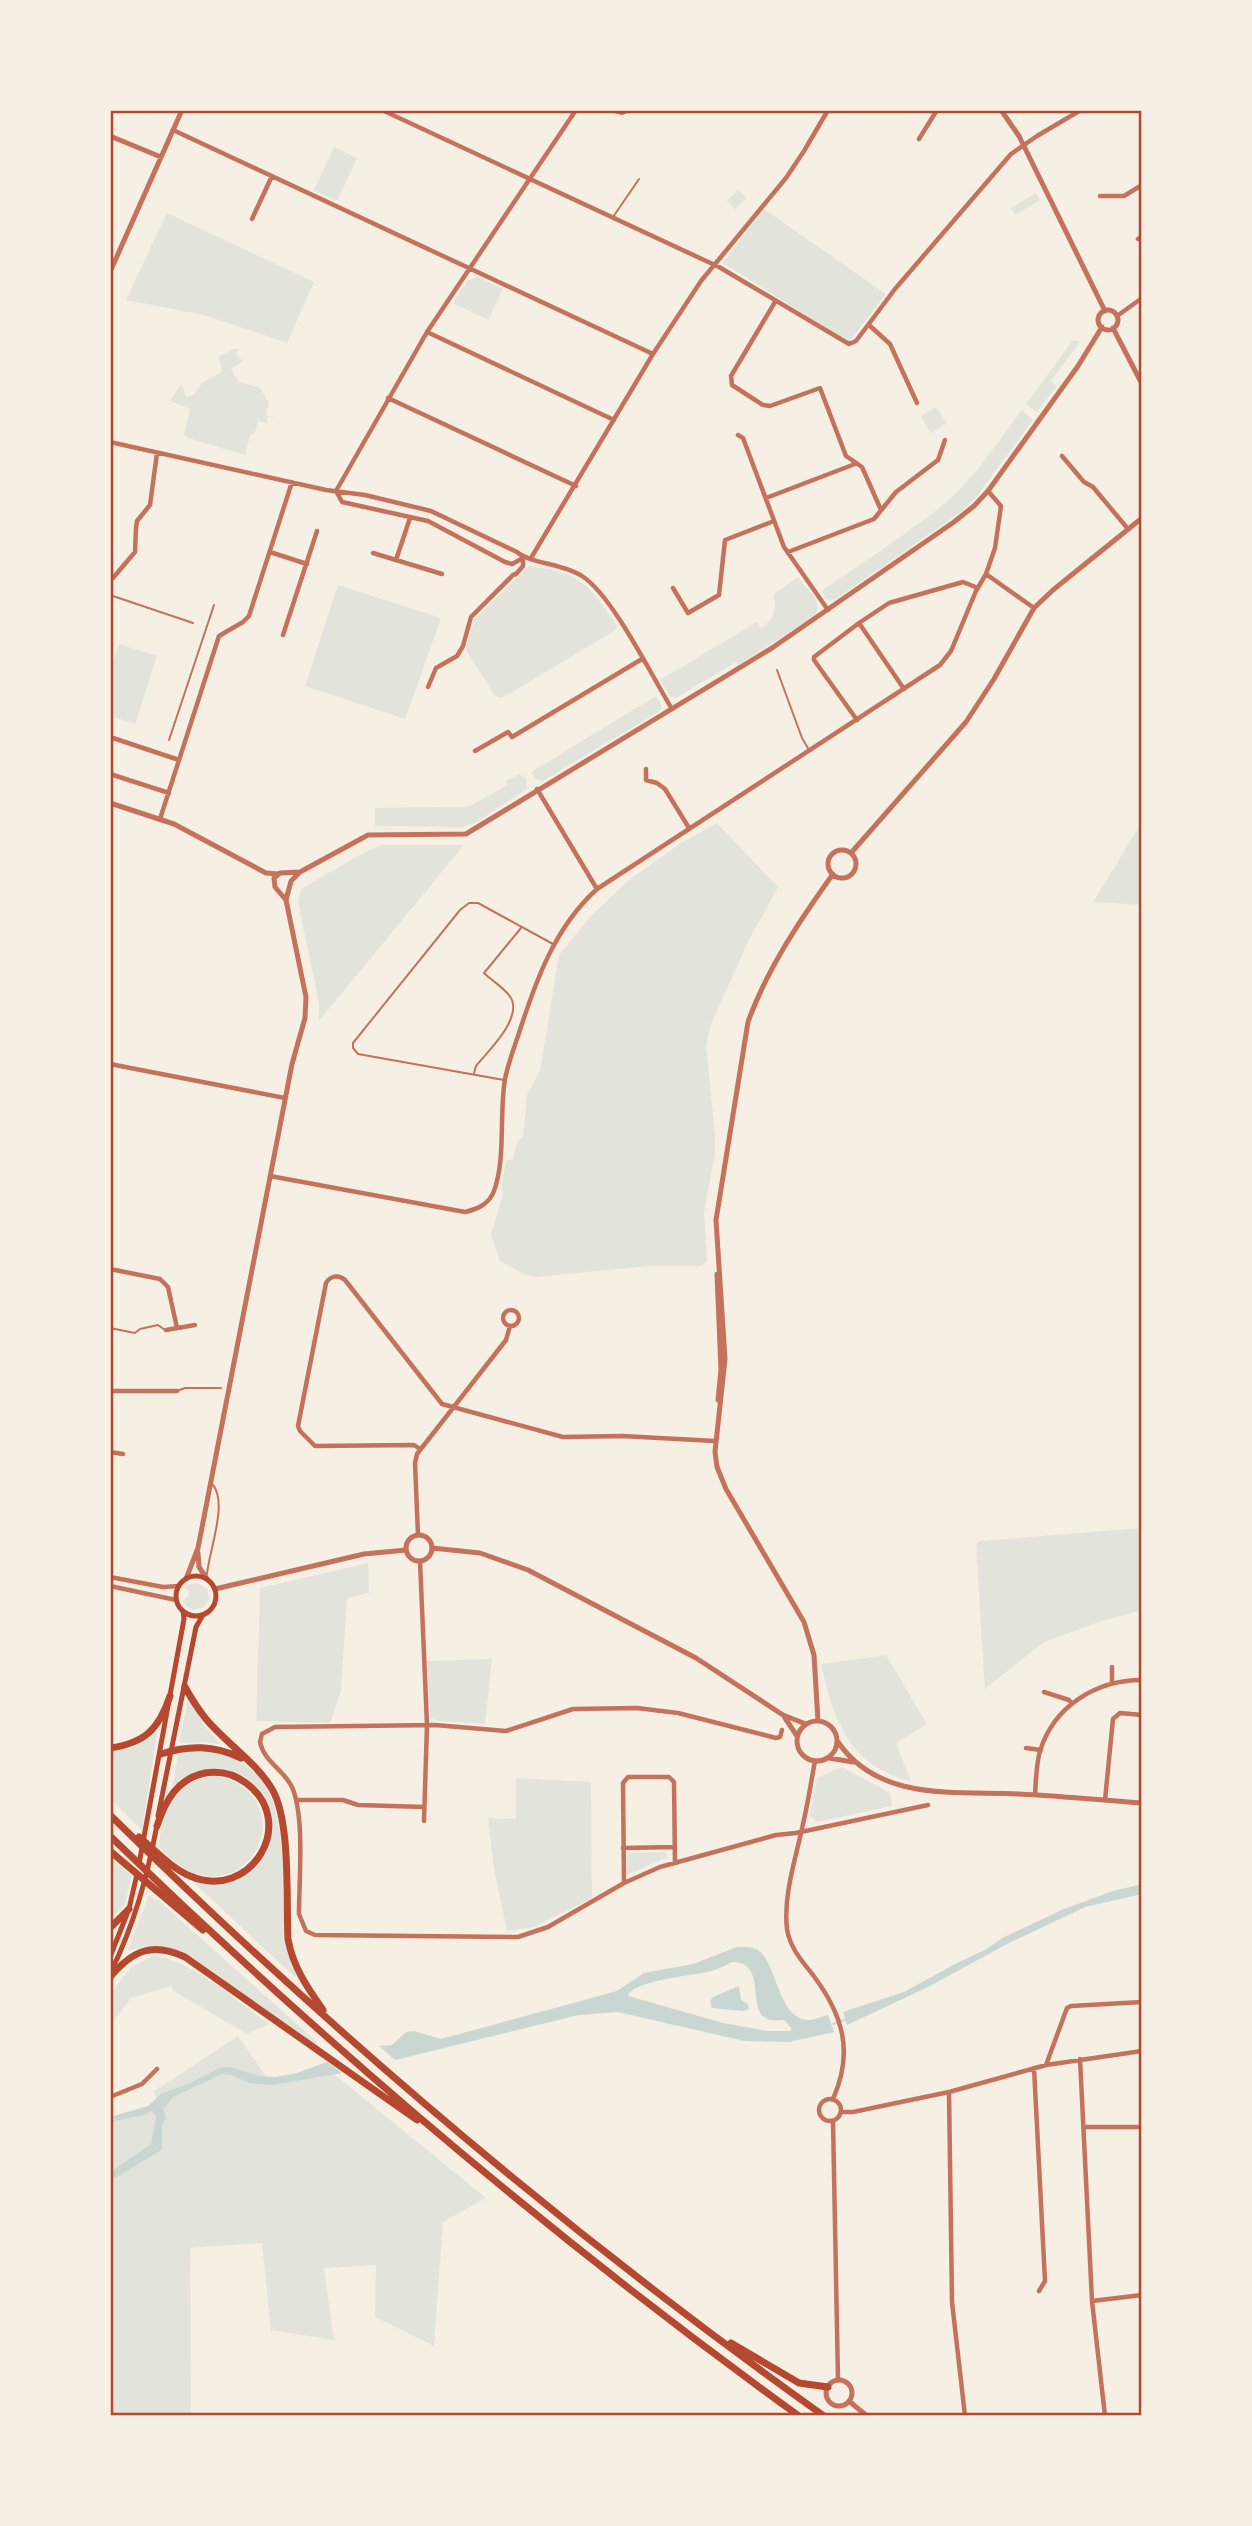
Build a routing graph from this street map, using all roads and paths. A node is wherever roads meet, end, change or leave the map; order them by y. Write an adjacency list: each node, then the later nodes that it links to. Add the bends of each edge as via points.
1 (182, 110): 10 (street)
2 (382, 110): 16 (street)
3 (576, 110): 16 (street)
4 (607, 110): 5 (lane, via 622,114)
5 (632, 110)
6 (828, 110): 22 (street, via 786,178)
7 (937, 110): 12 (street)
8 (1001, 110): 13 (street)
9 (1081, 110): 13 (street)
10 (173, 130): 14 (street); 15 (street)
11 (110, 136): 14 (street)
12 (919, 139)
13 (1024, 145): 27 (street); 29 (street, via 1004,162)
14 (161, 157): 24 (street)
15 (272, 176): 21 (street); 23 (street)
16 (529, 179): 20 (street); 23 (street)
17 (639, 179): 20 (lane)
18 (1142, 185): 19 (street, via 1124,196)
19 (1100, 196)
20 (612, 218): 22 (street)
21 (252, 219)
22 (713, 265): 26 (street); 33 (street)
23 (469, 268): 32 (street); 33 (street)
24 (110, 272)
25 (1142, 298): 28 (street)
26 (775, 302): 29 (street, via 849,344); 43 (street, via 731,376 732,385 770,406 820,388 846,456)
27 (1105, 311): 28 (street); 30 (street, via 1098,320)
28 (1117, 316): 31 (street)
29 (869, 324): 36 (street, via 890,344)
30 (1102, 327): 31 (street); 47 (street)
31 (1113, 328): 34 (street)
32 (427, 331): 35 (street); 37 (street)
33 (653, 354): 37 (street)
34 (1142, 384)
35 (388, 398): 45 (street); 46 (street)
36 (918, 403)
37 (614, 420): 45 (street)
38 (738, 435): 48 (street)
39 (945, 440): 49 (street, via 938,460 896,492)
40 (110, 442): 41 (street)
41 (157, 453): 44 (street); 66 (street, via 150,505 137,522 135,552)
42 (1062, 456): 53 (street)
43 (855, 464): 48 (street); 49 (street, via 862,467)
44 (292, 482): 46 (street); 55 (street)
45 (576, 486): 59 (street)
46 (336, 491): 50 (street, via 349,505); 58 (street, via 431,511)
47 (988, 491): 64 (street, via 999,500 1001,511); 72 (street, via 954,522)
48 (766, 498): 52 (street)
49 (881, 510): 56 (street, via 874,519)
50 (410, 518): 60 (street); 62 (street, via 428,521)
51 (1142, 518): 53 (street)
52 (774, 521): 56 (street); 68 (street, via 725,540 719,595 688,612)
53 (1128, 529): 71 (street)
54 (317, 531): 61 (street)
55 (270, 552): 61 (street); 86 (street, via 249,616 219,636)
56 (788, 552): 72 (street)
57 (373, 553): 60 (street)
58 (523, 558): 59 (street); 62 (street); 65 (street, via 523,566)
59 (531, 558): 76 (street, via 564,567 595,585)
60 (396, 560): 63 (street)
61 (307, 564): 75 (street)
62 (512, 564): 65 (street)
63 (442, 574)
64 (986, 574): 67 (street); 71 (street)
65 (513, 575): 78 (street, via 471,617 457,656 436,668)
66 (110, 577)
67 (978, 587): 74 (street, via 964,582 889,603); 79 (street, via 948,656)
68 (673, 588)
69 (110, 595): 73 (lane)
70 (214, 605): 83 (lane)
71 (1034, 608): 94 (street, via 966,722)
72 (828, 610): 80 (street)
73 (193, 623)
74 (859, 623): 79 (street); 81 (street, via 814,657)
75 (284, 635)
76 (642, 659): 80 (street); 84 (street, via 512,737 508,732)
77 (777, 670): 85 (lane)
78 (428, 687)
79 (904, 689): 81 (street)
80 (672, 709): 89 (street)
81 (857, 720): 85 (street)
82 (110, 737): 86 (street)
83 (169, 740)
84 (475, 751)
85 (810, 751): 93 (street)
86 (179, 760): 90 (street)
87 (646, 769): 93 (street, via 646,780 666,789)
88 (110, 774): 90 (street)
89 (537, 789): 95 (street, via 461,835 368,835); 103 (street)
90 (169, 793): 92 (street)
91 (110, 803): 92 (street)
92 (160, 819): 96 (street)
93 (688, 828): 103 (street)
94 (850, 853): 99 (street, via 838,851 831,856); 99 (street, via 856,860 853,873 845,877)
95 (300, 872): 98 (street); 101 (street)
96 (266, 873): 97 (street); 100 (street)
97 (278, 874): 98 (street); 100 (street)
98 (286, 874): 101 (street)
99 (833, 874): 122 (street, via 767,979 748,1022 716,1220 721,1370)
100 (273, 883): 102 (street)
101 (290, 884): 102 (street); 104 (street)
102 (277, 889): 104 (street)
103 (597, 889): 106 (street)
104 (286, 900): 110 (street, via 306,1010)
105 (522, 927): 106 (lane); 108 (lane, via 484,974 508,995 513,1007 509,1024); 108 (lane, via 478,903 464,905 353,1042 358,1054)
106 (553, 944): 109 (street)
107 (110, 1064): 110 (street)
108 (474, 1074): 109 (lane)
109 (505, 1080): 111 (street, via 498,1177 488,1201 474,1210)
110 (285, 1098): 111 (street)
111 (270, 1176): 126 (street)
112 (110, 1269): 116 (street, via 165,1282)
113 (195, 1325): 116 (street)
114 (510, 1326): 121 (street, via 506,1340)
115 (110, 1328): 117 (lane, via 135,1333 158,1325)
116 (177, 1328): 117 (street)
117 (166, 1330)
118 (221, 1388): 120 (lane)
119 (110, 1391): 120 (street)
120 (177, 1391)
121 (453, 1408): 122 (street, via 563,1437); 123 (street); 123 (street, via 438,1401 345,1280 335,1276 326,1283 300,1431 315,1447 414,1445)
122 (715, 1441): 150 (street, via 721,1478 810,1637)
123 (420, 1449): 127 (street, via 415,1463)
124 (110, 1452): 125 (street)
125 (123, 1454)
126 (211, 1485): 128 (street); 134 (lane, via 215,1485 218,1507)
127 (418, 1535): 129 (street, via 429,1539); 130 (street, via 411,1538)
128 (198, 1548): 133 (street); 134 (street, via 199,1567)
129 (432, 1548): 131 (street, via 430,1556); 148 (street, via 480,1553 528,1570 696,1658)
130 (406, 1550): 131 (street, via 409,1557); 137 (street, via 364,1554)
131 (420, 1561): 152 (street)
132 (110, 1577): 136 (street)
133 (186, 1578): 134 (main road); 136 (main road)
134 (207, 1579): 137 (main road)
135 (110, 1586): 138 (street)
136 (178, 1586): 138 (main road)
137 (215, 1590): 140 (main road, via 213,1607)
138 (176, 1600): 139 (main road)
139 (183, 1611): 140 (main road); 146 (main road)
140 (203, 1615): 144 (main road, via 196,1627)
141 (1112, 1667): 143 (street)
142 (1142, 1680): 143 (street)
143 (1112, 1683): 147 (street)
144 (185, 1687): 158 (main road); 163 (highway, via 205,1718)
145 (1044, 1692): 147 (street)
146 (170, 1696): 156 (highway, via 154,1729 141,1740); 160 (main road)
147 (1072, 1704): 159 (street, via 1052,1726)
148 (783, 1715): 151 (street); 154 (street)
149 (1142, 1715): 167 (street, via 1120,1713 1113,1719)
150 (818, 1721): 151 (street); 155 (street, via 834,1729)
151 (806, 1724): 154 (street)
152 (427, 1725): 153 (street, via 506,1731 573,1709 637,1708 678,1713 776,1738); 166 (street, via 270,1728 262,1734 261,1747 289,1781); 170 (street)
153 (782, 1730)
154 (797, 1738): 162 (street, via 801,1753)
155 (838, 1742): 161 (street); 164 (street)
156 (110, 1748)
157 (1026, 1748): 159 (street)
158 (172, 1750): 160 (highway); 163 (highway, via 207,1747); 173 (main road)
159 (1041, 1750): 165 (street)
160 (161, 1754): 181 (main road)
161 (828, 1758): 162 (street); 164 (street)
162 (815, 1761): 174 (street)
163 (248, 1762): 187 (highway, via 266,1780 278,1803 294,1964)
164 (856, 1763): 165 (street, via 893,1784 916,1790)
165 (1035, 1795): 167 (street)
166 (296, 1800): 170 (street); 180 (street, via 299,1914 311,1935 517,1937 548,1927)
167 (1105, 1800): 168 (street)
168 (1142, 1802)
169 (928, 1805): 174 (street)
170 (424, 1807): 172 (street)
171 (110, 1814): 173 (highway, via 178,1869 206,1880 229,1879 251,1867 264,1849 269,1824 256,1791 242,1780 216,1772 197,1775 176,1789); 187 (highway)
172 (424, 1821)
173 (157, 1826): 184 (main road, via 132,1927)
174 (802, 1831): 179 (street); 195 (street, via 787,1921 794,1951 826,1992 842,2034 844,2071)
175 (110, 1836): 185 (highway)
176 (674, 1847): 177 (street); 177 (street, via 674,1782 669,1777 628,1777 623,1783); 179 (street)
177 (623, 1848): 180 (street)
178 (110, 1852): 185 (highway)
179 (675, 1863): 180 (street)
180 (624, 1883)
181 (129, 1909): 182 (highway); 183 (main road)
182 (110, 1928)
183 (110, 1957)
184 (110, 1975): 200 (highway, via 149,1949 185,1957)
185 (280, 1996): 200 (highway)
186 (1142, 2003): 190 (street, via 1067,2008)
187 (331, 2022): 204 (highway, via 550,2207)
188 (1142, 2051): 189 (street)
189 (1080, 2059): 190 (street); 198 (street)
190 (1046, 2065): 191 (street)
191 (1034, 2068): 193 (street); 201 (street, via 1045,2281)
192 (157, 2069): 194 (street, via 142,2084)
193 (950, 2092): 196 (street); 211 (street, via 952,2302)
194 (110, 2096)
195 (833, 2099): 196 (street); 197 (street, via 823,2102 819,2112)
196 (842, 2112): 197 (street)
197 (833, 2121): 205 (street)
198 (1083, 2127): 199 (street); 203 (street)
199 (1142, 2127)
200 (456, 2147): 208 (highway, via 593,2261)
201 (1039, 2291)
202 (1142, 2295): 203 (street)
203 (1092, 2301): 212 (street)
204 (711, 2333): 206 (highway, via 799,2383); 209 (highway)
205 (838, 2380): 206 (street); 207 (street, via 849,2385)
206 (828, 2387): 207 (street, via 828,2399 834,2405)
207 (849, 2401): 210 (street)
208 (799, 2416)
209 (824, 2416)
210 (867, 2416)
211 (965, 2416)
212 (1105, 2416)

